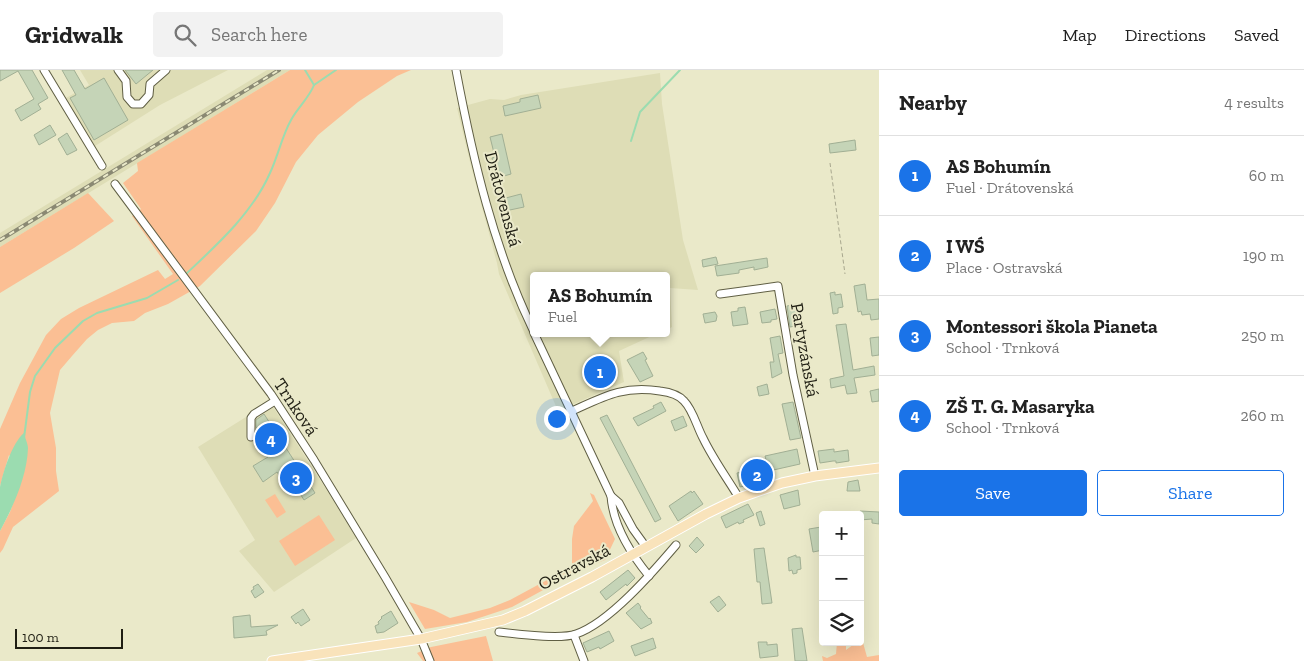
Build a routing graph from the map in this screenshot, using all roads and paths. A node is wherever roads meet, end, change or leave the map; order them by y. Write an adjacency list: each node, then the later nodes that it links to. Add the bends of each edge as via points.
1 (44, 70): 6 (street)
2 (118, 70): 3 (street, via 126,80 127,97 133,104 141,104 149,95 150,84)
3 (166, 70)
4 (456, 70): 10 (street, Drátovenská, via 490,216 517,298)
5 (830, 163): 8 (path)
6 (102, 166)
7 (115, 184): 12 (street, Trnková)
8 (845, 274)
9 (720, 294): 16 (street, Partyzánská, via 778,286)
10 (530, 325)
11 (536, 337): 13 (street, Drátovenská)
12 (275, 401): 14 (street, via 251,418); 25 (street, Trnková, via 334,491)
13 (572, 411): 17 (street, Drátovenská); 18 (street, via 628,390 653,390 678,396 686,404)
14 (251, 437)
15 (879, 468): 16 (main road, Ostravská)
16 (815, 476): 18 (main road, Ostravská)
17 (611, 496): 20 (street, Drátovenská, via 619,503); 21 (street, Drátovenská, via 612,509)
18 (739, 498): 20 (main road, Ostravská)
19 (676, 545): 22 (street)
20 (646, 547): 21 (main road, Ostravská)
21 (632, 555): 22 (street, Drátovenská); 25 (main road, Ostravská, via 510,617)
22 (649, 576): 24 (street, via 603,620)
23 (499, 632): 24 (street)
24 (574, 635): 28 (street)
25 (421, 639): 26 (main road, Ostravská); 27 (street, Trnková)
26 (272, 661)
27 (430, 661)
28 (584, 661)

